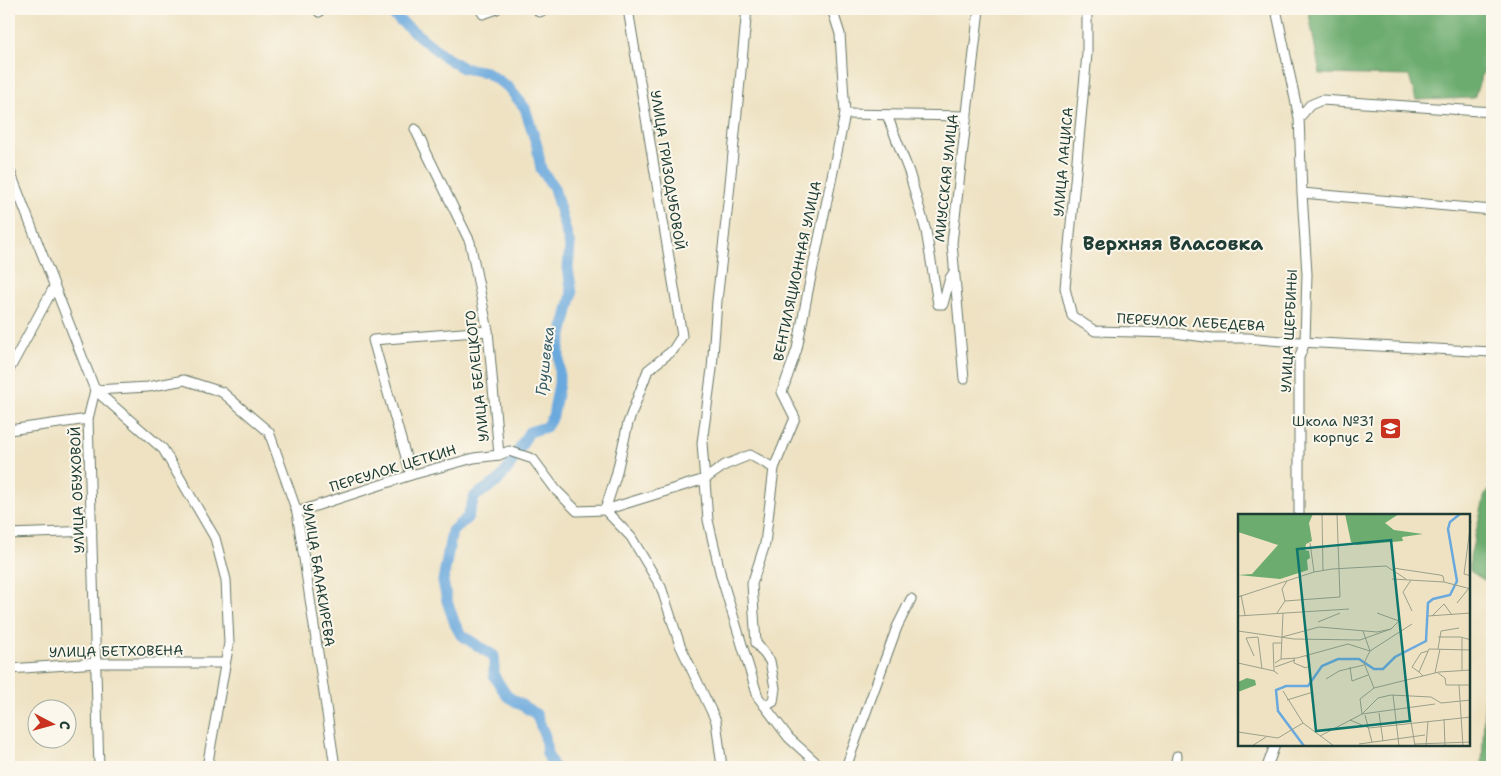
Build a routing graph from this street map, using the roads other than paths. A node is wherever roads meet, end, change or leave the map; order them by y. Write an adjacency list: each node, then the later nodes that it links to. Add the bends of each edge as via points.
1 (480, 9): 2 (street, via 483,14)
2 (496, 9)
3 (537, 9): 4 (street, via 539,12)
4 (549, 9)
5 (628, 9): 35 (street, УЛИЦА ГРИЗОДУБОВОЙ, via 682,336 673,350 648,370 628,424)
6 (747, 9): 34 (street, via 702,443)
7 (832, 9): 12 (street, ВЕНТИЛЯЦИОННАЯ УЛИЦА, via 840,34)
8 (979, 9): 14 (street, МИУССКАЯ УЛИЦА)
9 (1088, 9): 22 (street, УЛИЦА ЛАЦИСА, via 1087,54 1065,288)
10 (1276, 9): 15 (street, УЛИЦА ЩЕРБИНЫ)
11 (1492, 112): 15 (street, via 1322,100 1310,106)
12 (845, 114): 13 (street); 32 (street, ВЕНТИЛЯЦИОННАЯ УЛИЦА, via 797,349 782,392 794,418)
13 (887, 115): 14 (street); 20 (street, via 909,172 926,230 938,304 943,304)
14 (967, 116): 20 (street, МИУССКАЯ УЛИЦА, via 952,243)
15 (1299, 118): 18 (street, УЛИЦА ЩЕРБИНЫ)
16 (415, 129): 23 (street, УЛИЦА БЕЛЕЦКОГО, via 470,242)
17 (9, 169): 21 (street)
18 (1302, 193): 19 (street); 24 (street, УЛИЦА ЩЕРБИНЫ, via 1307,274)
19 (1492, 210)
20 (954, 272): 27 (street, МИУССКАЯ УЛИЦА)
21 (54, 287): 26 (street); 28 (street)
22 (1072, 316): 24 (street, ПЕРЕУЛОК ЛЕБЕДЕВА, via 1095,331)
23 (488, 331): 31 (street, УЛИЦА БЕЛЕЦКОГО); 33 (street, via 374,340)
24 (1305, 342): 25 (street, ПЕРЕУЛОК ЛЕБЕДЕВА); 37 (street, УЛИЦА ЩЕРБИНЫ, via 1299,358)
25 (1492, 352)
26 (9, 370)
27 (964, 379)
28 (95, 390): 29 (street, УЛИЦА ОБУХОВОЙ); 36 (street, УЛИЦА БАЛАКИРЕВА, via 148,387 184,380 222,392 269,432); 42 (street, via 164,449 214,538 226,580 228,643)
29 (88, 419): 30 (street); 38 (street, УЛИЦА ОБУХОВОЙ)
30 (9, 430)
31 (499, 455): 33 (street, ПЕРЕУЛОК ЦЕТКИН, via 474,458); 35 (street, ПЕРЕУЛОК ЦЕТКИН, via 509,451 533,459 577,511)
32 (774, 468): 34 (street, via 750,454); 44 (street, ВЕНТИЛЯЦИОННАЯ УЛИЦА, via 765,544 752,584 756,643 770,661 775,688 773,702)
33 (411, 475): 36 (street, ПЕРЕУЛОК ЦЕТКИН)
34 (705, 478): 35 (street); 44 (street, via 708,520 721,576 758,697)
35 (605, 510): 50 (street, via 631,536 661,587 680,645 716,721)
36 (297, 512): 49 (street, УЛИЦА БАЛАКИРЕВА)
37 (1299, 514)
38 (92, 531): 39 (street); 41 (street, УЛИЦА ОБУХОВОЙ)
39 (9, 534)
40 (911, 599): 52 (street, via 897,627)
41 (97, 663): 42 (street, УЛИЦА БЕТХОВЕНА); 43 (street, УЛИЦА БЕТХОВЕНА); 47 (street, УЛИЦА ОБУХОВОЙ)
42 (225, 664): 48 (street)
43 (9, 669)
44 (764, 705): 51 (street, via 789,738)
45 (1275, 746): 54 (street)
46 (1177, 756): 53 (street)
47 (100, 767)
48 (207, 767)
49 (335, 767)
50 (722, 767)
51 (821, 767)
52 (844, 767)
53 (1175, 767)
54 (1267, 767)

